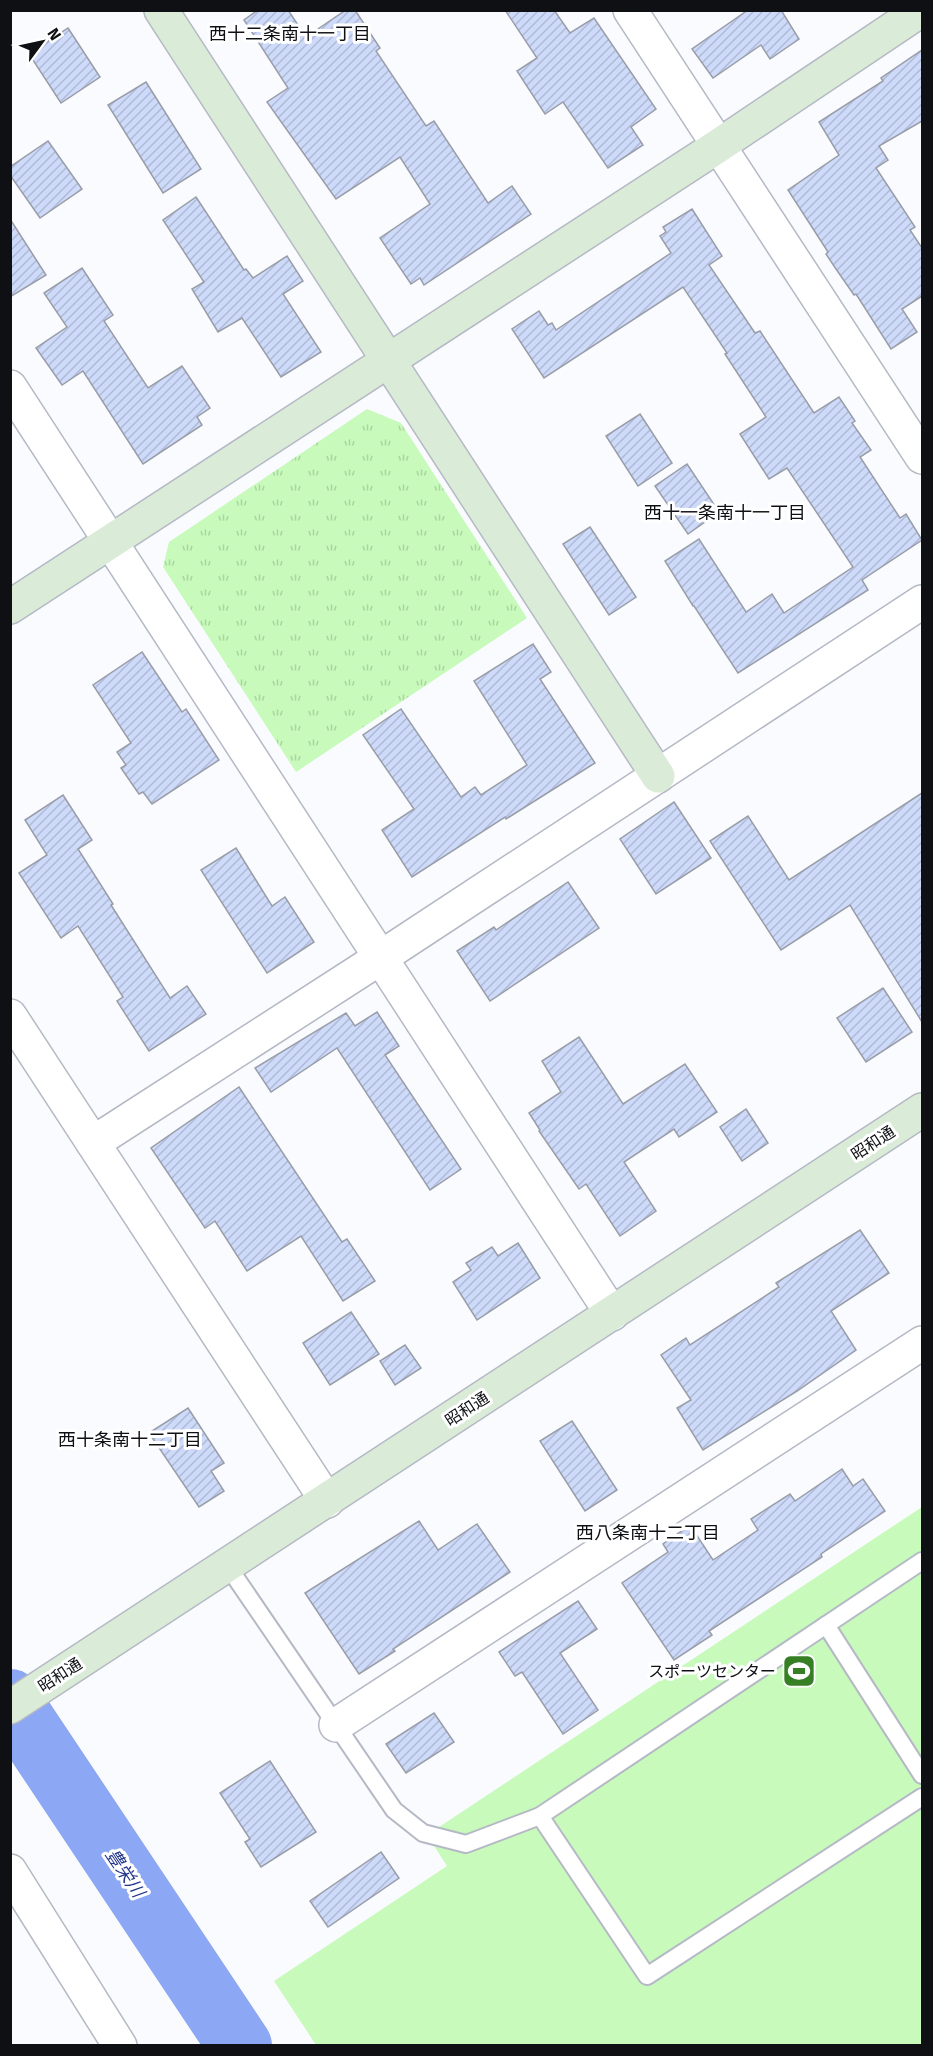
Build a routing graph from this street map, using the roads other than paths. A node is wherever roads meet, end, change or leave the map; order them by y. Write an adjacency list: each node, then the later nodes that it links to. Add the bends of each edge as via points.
1 (161, 10): 5 (street)
2 (630, 10): 4 (street)
3 (921, 10): 4 (street)
4 (718, 146): 5 (street); 7 (street)
5 (387, 360): 8 (street); 11 (street)
6 (10, 387): 8 (street)
7 (922, 457)
8 (110, 541): 10 (street); 12 (street)
9 (922, 603): 11 (street)
10 (10, 607)
11 (658, 776): 12 (street)
12 (380, 958): 15 (street); 16 (street)
13 (10, 1016): 15 (street)
14 (922, 1110): 16 (street, 昭和通)
15 (93, 1143): 18 (street)
16 (612, 1314): 18 (street, 昭和通)
17 (922, 1344): 23 (street)
18 (327, 1502): 20 (street, 昭和通)
19 (922, 1561): 21 (lane)
20 (227, 1565): 22 (street, 昭和通); 23 (lane)
21 (826, 1625): 24 (lane); 26 (lane)
22 (10, 1707)
23 (336, 1725): 26 (lane, via 394,1810 423,1833 466,1844)
24 (922, 1775)
25 (922, 1797): 26 (lane, via 647,1976)
26 (540, 1816)
27 (10, 1871): 28 (street)
28 (120, 2046)

